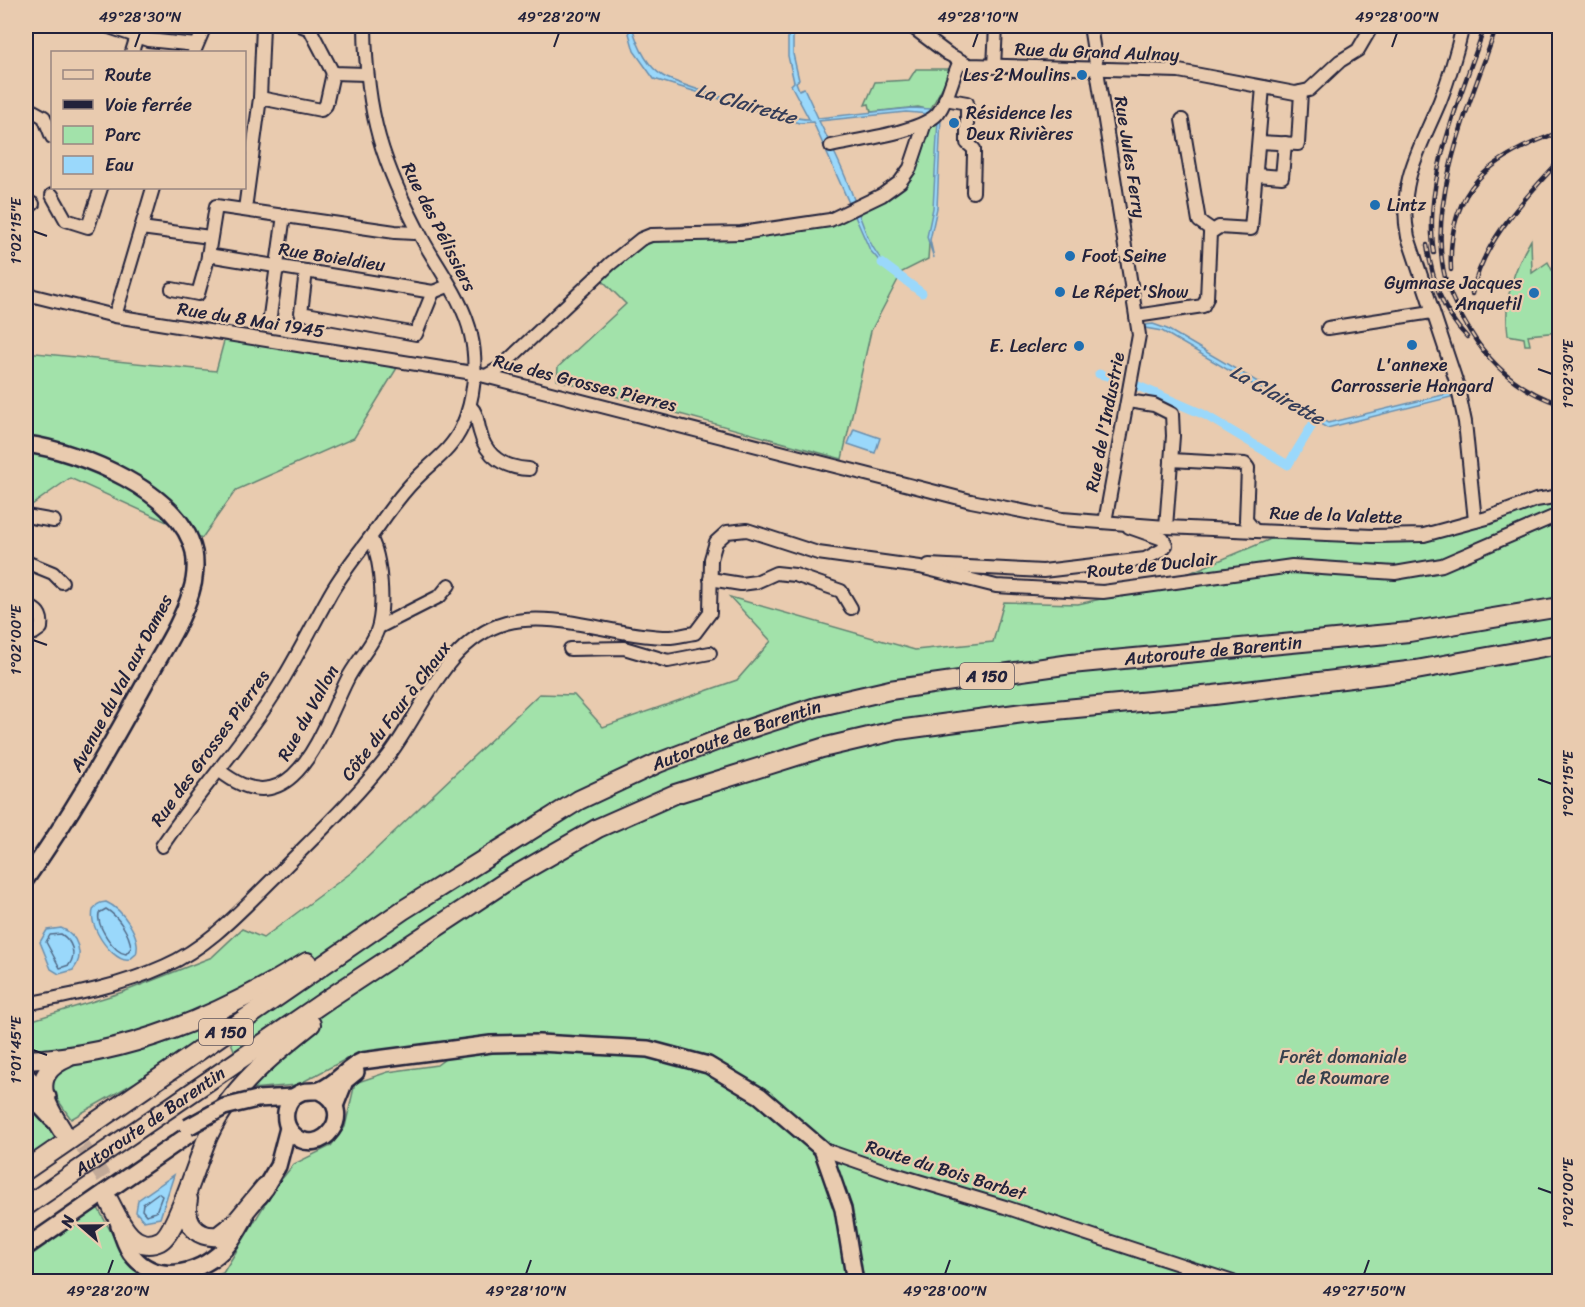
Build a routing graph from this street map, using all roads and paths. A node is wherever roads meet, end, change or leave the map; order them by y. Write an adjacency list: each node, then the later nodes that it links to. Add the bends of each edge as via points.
1 (106, 26): 11 (street)
2 (205, 26): 12 (street)
3 (263, 26): 21 (street)
4 (302, 26): 17 (street, via 310,29)
5 (364, 26): 18 (street, Rue des Pélissiers)
6 (911, 26): 14 (street, Rue du Grand Aulnay)
7 (996, 26): 15 (street)
8 (1090, 26): 16 (street, Rue Jules Ferry)
9 (1372, 26): 20 (street, via 1358,50 1335,65 1313,87)
10 (1463, 26): 48 (street, via 1453,66 1412,166 1403,213)
11 (137, 36): 12 (street); 13 (street)
12 (195, 49)
13 (132, 51)
14 (960, 61): 15 (street, Rue du Grand Aulnay); 22 (street)
15 (994, 67): 16 (street, Rue du Grand Aulnay)
16 (1098, 67): 19 (street, Rue du Grand Aulnay, via 1179,71); 50 (street, Rue Jules Ferry)
17 (333, 73): 18 (street); 21 (street, via 326,105 321,110)
18 (366, 74): 39 (street, Rue des Pélissiers, via 387,167)
19 (1263, 87): 20 (street, Rue du Grand Aulnay); 27 (street)
20 (1301, 92): 28 (street, via 1298,144)
21 (260, 98): 35 (street)
22 (945, 99): 25 (street, via 937,114); 33 (street, via 967,103 967,143 974,149)
23 (26, 107): 26 (street, via 44,117)
24 (1182, 120): 38 (street, via 1199,221)
25 (925, 123): 29 (street); 55 (street, via 910,168 900,182 882,195 830,219 741,232 651,235 641,239 500,368)
26 (51, 134)
27 (1259, 142): 28 (street); 30 (street)
28 (1285, 143): 30 (street, via 1282,177)
29 (831, 146)
30 (1256, 175): 38 (street, via 1251,229)
31 (101, 189): 34 (street, via 88,228 66,220)
32 (153, 189): 37 (street)
33 (973, 192)
34 (52, 195)
35 (245, 209): 36 (street); 40 (street, via 216,206)
36 (284, 215): 39 (street, via 395,232); 42 (street)
37 (141, 228): 40 (street); 49 (street)
38 (1212, 230): 50 (street, via 1208,239 1205,304)
39 (418, 231): 44 (street, Rue des Pélissiers)
40 (210, 237): 41 (street)
41 (208, 255): 42 (street, Rue Boieldieu); 45 (street, via 198,294)
42 (277, 267): 43 (street, Rue Boieldieu); 51 (street)
43 (306, 271): 46 (street, Rue Boieldieu); 46 (street, via 301,313 416,334)
44 (448, 286): 46 (street); 54 (street, Rue des Pélissiers, via 470,330)
45 (172, 289)
46 (433, 292)
47 (26, 294): 49 (street, Rue du 8 Mai 1945)
48 (1432, 312): 52 (street); 66 (street, via 1457,384 1465,423)
49 (115, 316): 54 (street, Rue du 8 Mai 1945)
50 (1136, 316): 53 (street, Rue Jules Ferry)
51 (269, 322)
52 (1328, 328)
53 (1138, 329): 56 (street, Rue de l'Industrie, via 1139,344)
54 (473, 373): 55 (street, Rue des Grosses Pierres); 57 (street, Rue des Grosses Pierres)
55 (486, 376): 65 (street, Rue des Grosses Pierres, via 971,501 1028,514)
56 (1128, 401): 59 (street, via 1154,405 1172,414); 65 (street, Rue de l'Industrie)
57 (470, 406): 60 (street, via 476,413 485,448 492,456 510,468); 70 (street, Rue des Grosses Pierres, via 455,440 415,479)
58 (26, 444): 88 (main road, Avenue du Val aux Dames, via 91,462 157,499 187,533 195,566 192,589 177,625 70,816)
59 (1171, 460): 68 (street); 69 (street, via 1245,464 1246,520)
60 (529, 469)
61 (1560, 496): 66 (street, Rue de la Valette, via 1536,500)
62 (1560, 514): 72 (street, Route de Duclair, via 1442,565 1395,573 1292,566 1103,592 996,586)
63 (26, 516): 64 (street)
64 (54, 521)
65 (1105, 522): 67 (street, Rue de la Valette)
66 (1475, 522): 69 (street, Rue de la Valette, via 1424,535)
67 (1122, 524): 68 (street, Rue de la Valette); 72 (street, via 1163,539 1166,545 1145,559 1043,571 938,564)
68 (1166, 527): 69 (street, Rue de la Valette)
69 (1255, 531)
70 (371, 539): 79 (street, via 378,552); 86 (street, Rue des Grosses Pierres, via 328,596 266,707)
71 (26, 562): 74 (street, via 52,573)
72 (920, 567): 73 (street, Route de Duclair, via 818,553 747,530 727,532 716,542)
73 (710, 581): 78 (street, via 741,584 776,573 795,575 841,591); 80 (street, Côte du Four à Chaux, via 710,613 695,633 668,637)
74 (62, 582)
75 (449, 585): 79 (street, via 440,596)
76 (26, 605): 81 (street, via 36,609 42,621 41,628)
77 (1560, 607): 89 (highway, Autoroute de Barentin / A 150, via 1409,632 1071,664 890,690 816,707 658,763 579,800)
78 (851, 608)
79 (379, 627): 86 (street, Rue du Vallon, via 353,669 306,763 292,779 275,788 258,790 238,785)
80 (627, 632): 83 (street); 91 (street, Côte du Four à Chaux, via 534,619 506,623 487,631 441,673 388,757 360,791 221,930 167,965 136,978)
81 (26, 634)
82 (1560, 644): 90 (highway, Autoroute de Barentin / A 150, via 1416,670 898,730 822,748 675,794 598,828 516,875)
83 (624, 648): 84 (street); 85 (street, via 668,661)
84 (570, 649)
85 (710, 653)
86 (220, 771): 87 (street, Rue des Grosses Pierres, via 189,805)
87 (162, 846)
88 (26, 879)
89 (403, 910): 92 (highway, via 268,986 176,1029); 107 (highway, Autoroute de Barentin / A 150)
90 (358, 978): 108 (highway, via 240,1088 209,1133); 111 (highway, Autoroute de Barentin / A 150)
91 (26, 1004)
92 (69, 1057): 94 (highway); 96 (highway, via 50,1068)
93 (383, 1059): 97 (main road, via 351,1066); 100 (main road, via 345,1081); 105 (main road, via 491,1044 648,1049 708,1065 737,1080)
94 (26, 1060)
95 (26, 1075): 96 (main road)
96 (34, 1091): 102 (highway)
97 (319, 1091): 98 (main road, via 305,1091); 100 (main road)
98 (293, 1097): 99 (main road); 101 (main road)
99 (257, 1102): 101 (main road); 103 (main road)
100 (335, 1106): 104 (main road, via 337,1115 331,1132)
101 (287, 1122): 104 (main road, via 293,1135); 106 (main road)
102 (64, 1127)
103 (190, 1130): 112 (main road); 114 (main road)
104 (308, 1141): 106 (main road)
105 (822, 1149): 116 (main road, via 843,1209); 117 (street, Route du Bois Barbet)
106 (278, 1166): 109 (main road)
107 (26, 1170)
108 (192, 1174): 109 (highway, via 187,1220 192,1228 210,1236 225,1231); 113 (highway, via 166,1236 152,1243)
109 (265, 1187): 115 (main road, via 229,1245)
110 (113, 1200): 113 (highway, via 129,1236); 115 (main road, via 132,1255 142,1264 168,1274)
111 (26, 1206)
112 (26, 1239)
113 (136, 1240): 115 (main road, via 146,1256 157,1263)
114 (26, 1247)
115 (191, 1271)
116 (855, 1281)
117 (1233, 1281)

